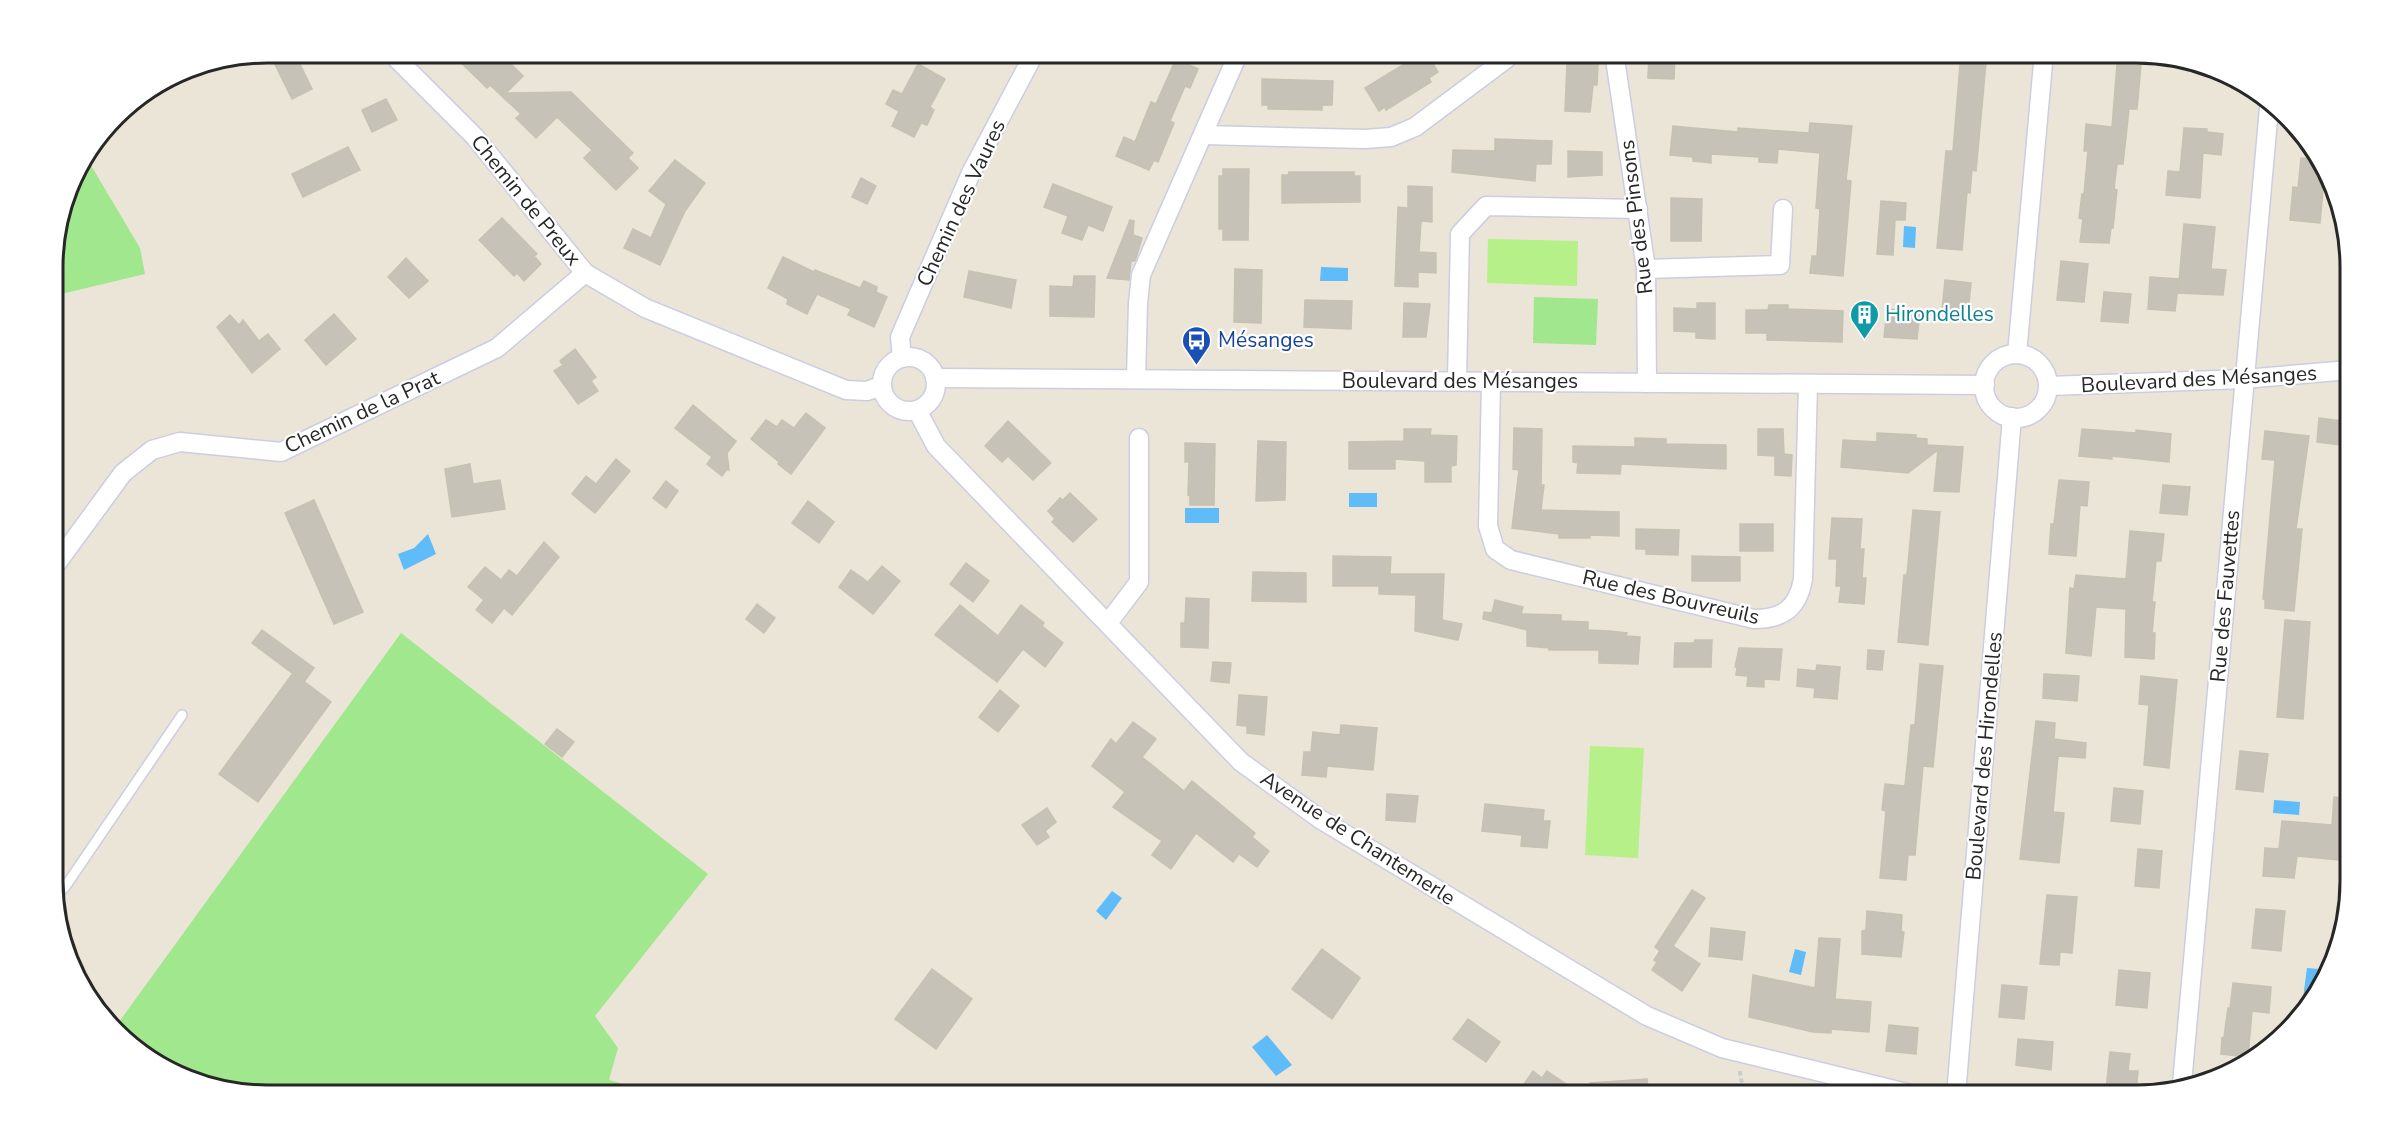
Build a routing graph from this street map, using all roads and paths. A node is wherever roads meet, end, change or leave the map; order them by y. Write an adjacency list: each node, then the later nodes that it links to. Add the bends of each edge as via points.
1 (401, 63): 12 (street, Chemin de Preux, via 475,136)
2 (1029, 63): 14 (street, Chemin des Vaures, via 967,183 900,337)
3 (1234, 63): 8 (street)
4 (1501, 63): 8 (street, via 1415,127 1391,137)
5 (1616, 63): 10 (street, Rue des Pinsons)
6 (2043, 63): 13 (street)
7 (2269, 113): 18 (street, Rue des Fauvettes)
8 (1203, 135): 17 (street, via 1141,274)
9 (1783, 208): 11 (street, via 1780,265)
10 (1638, 209): 11 (street, Rue des Pinsons); 19 (street, via 1486,206 1460,234)
11 (1646, 269): 21 (street, Rue des Pinsons)
12 (585, 273): 24 (street, Chemin de Preux, via 645,308 846,390 867,391); 29 (street, Chemin de la Prat, via 497,348 281,452 180,442 152,450 123,473)
13 (2017, 354): 23 (street, via 1998,359); 25 (street, via 2043,367)
14 (903, 358): 16 (street, via 927,363); 24 (street, via 889,365)
15 (2340, 371): 18 (street, Boulevard des Mésanges)
16 (935, 378): 17 (street, Boulevard des Mésanges); 26 (street, via 934,394)
17 (1136, 379): 19 (street, Boulevard des Mésanges)
18 (2244, 379): 25 (street, Boulevard des Mésanges); 33 (street, Rue des Fauvettes)
19 (1457, 381): 20 (street, Boulevard des Mésanges)
20 (1491, 382): 21 (street, Boulevard des Mésanges); 22 (street, Rue des Bouvreuils, via 1488,526 1495,549 1511,560 1754,619 1782,614 1801,593)
21 (1647, 383): 22 (street, Boulevard des Mésanges)
22 (1808, 384): 23 (street, Boulevard des Mésanges)
23 (1984, 385): 27 (street, via 1989,403)
24 (881, 386): 26 (street, via 893,406)
25 (2049, 386): 27 (street, via 2047,397 2033,413)
26 (917, 410): 30 (street, Avenue de Chantemerle, via 936,446)
27 (2012, 417): 35 (street, Boulevard des Hirondelles)
28 (1139, 438): 30 (street, via 1139,582)
29 (63, 555)
30 (1108, 623): 34 (street, Avenue de Chantemerle, via 1240,762 1320,819 1647,1016 1722,1048)
31 (182, 715): 32 (lane)
32 (64, 888)
33 (2182, 1079)
34 (1874, 1085)
35 (1957, 1085)

